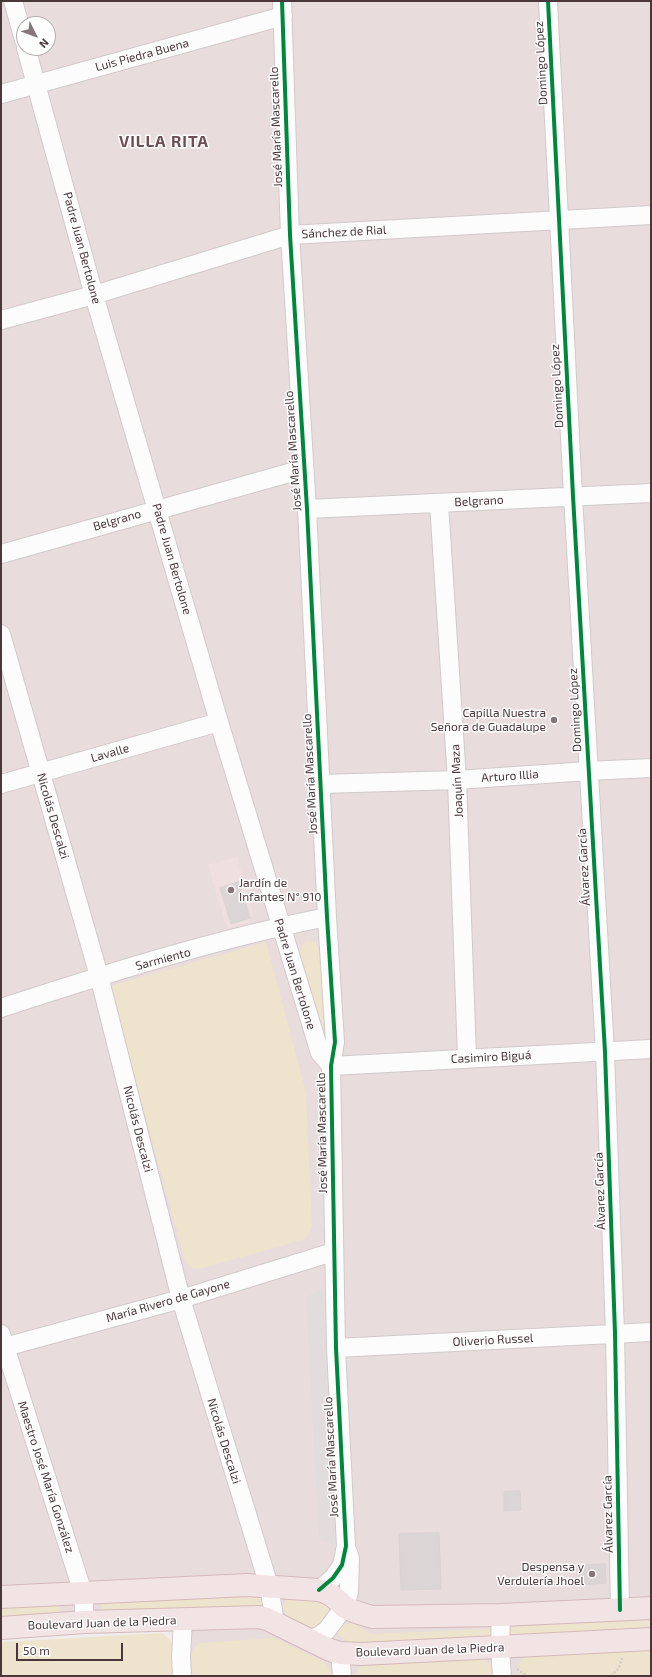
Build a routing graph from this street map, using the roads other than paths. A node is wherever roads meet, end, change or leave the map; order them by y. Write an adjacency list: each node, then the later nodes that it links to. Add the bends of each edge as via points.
1 (13, 1): 4 (street)
2 (548, 1): 9 (street, Domingo López)
3 (282, 8): 6 (street, Luis Piedra Buena); 10 (street, José María Mascarello)
4 (17, 16)
5 (28, 56): 6 (street, Padre Juan Bertolone)
6 (37, 84): 7 (street, Luis Piedra Buena); 11 (street, Padre Juan Bertolone)
7 (1, 94)
8 (651, 215): 9 (street, Sánchez de Rial)
9 (559, 220): 10 (street, Sánchez de Rial); 15 (street, Domingo López)
10 (290, 235): 11 (street, Sánchez de Rial); 13 (street, José María Mascarello)
11 (94, 295): 12 (street, Sánchez de Rial); 17 (street, Padre Juan Bertolone)
12 (1, 320)
13 (303, 469): 17 (street, Belgrano); 18 (street, José María Mascarello)
14 (651, 493): 15 (street, Belgrano)
15 (573, 496): 16 (street, Belgrano); 23 (street, Domingo López)
16 (439, 503): 18 (street, Belgrano); 25 (street, Joaquín Maza)
17 (158, 509): 19 (street, Belgrano); 21 (street, Padre Juan Bertolone)
18 (307, 509): 27 (street, José María Mascarello)
19 (1, 554)
20 (1, 634): 24 (street, Nicolás Descalzi)
21 (219, 722): 24 (street, Lavalle); 29 (street, Padre Juan Bertolone)
22 (651, 768): 23 (street, Arturo Illia)
23 (588, 771): 25 (street, Arturo Illia); 33 (street, Álvarez García)
24 (41, 773): 26 (street, Lavalle); 30 (street, Nicolás Descalzi)
25 (457, 780): 27 (street, Arturo Illia); 34 (street, Joaquín Maza)
26 (1, 784)
27 (321, 784): 28 (street, José María Mascarello)
28 (327, 917): 29 (street, Sarmiento); 35 (street, José María Mascarello, via 335,1042)
29 (280, 926): 30 (street, Sarmiento); 35 (street, Padre Juan Bertolone, via 320,1053)
30 (99, 976): 31 (street, Sarmiento); 37 (street, Nicolás Descalzi)
31 (1, 1008)
32 (651, 1049): 33 (street, Casimiro Biguá)
33 (605, 1052): 34 (street, Casimiro Biguá); 39 (street, Álvarez García)
34 (467, 1058): 35 (street, Casimiro Biguá)
35 (331, 1066): 36 (street, José María Mascarello)
36 (333, 1252): 37 (street, María Rivero de Gayone); 41 (street, José María Mascarello)
37 (181, 1299): 40 (street, María Rivero de Gayone); 43 (street, Nicolás Descalzi)
38 (651, 1332): 39 (street, Oliverio Russel)
39 (615, 1334): 41 (street, Oliverio Russel); 49 (street, Álvarez García)
40 (2, 1343): 45 (street, Maestro José María González)
41 (336, 1348): 42 (street, José María Mascarello)
42 (346, 1546): 44 (street, via 342,1565 333,1578); 47 (street, via 350,1572)
43 (269, 1586): 44 (main road); 45 (main road); 53 (street, Nicolás Descalzi)
44 (319, 1590): 47 (main road, via 331,1593)
45 (84, 1593): 46 (main road); 52 (street, Maestro José María González)
46 (1, 1597)
47 (345, 1606): 50 (main road, via 372,1617); 56 (street, via 327,1630)
48 (651, 1608): 49 (main road)
49 (620, 1610): 50 (main road)
50 (502, 1615): 57 (street)
51 (183, 1619): 52 (main road, Boulevard Juan de la Piedra); 53 (main road, Boulevard Juan de la Piedra, via 259,1617); 60 (street)
52 (85, 1622): 54 (main road, Boulevard Juan de la Piedra)
53 (275, 1623): 56 (main road, Boulevard Juan de la Piedra)
54 (1, 1628)
55 (651, 1639): 57 (main road, Boulevard Juan de la Piedra)
56 (307, 1640): 58 (main road, Boulevard Juan de la Piedra)
57 (500, 1647): 58 (main road, Boulevard Juan de la Piedra); 59 (street)
58 (340, 1653): 61 (street)
59 (508, 1672)
60 (182, 1676)
61 (342, 1676)

